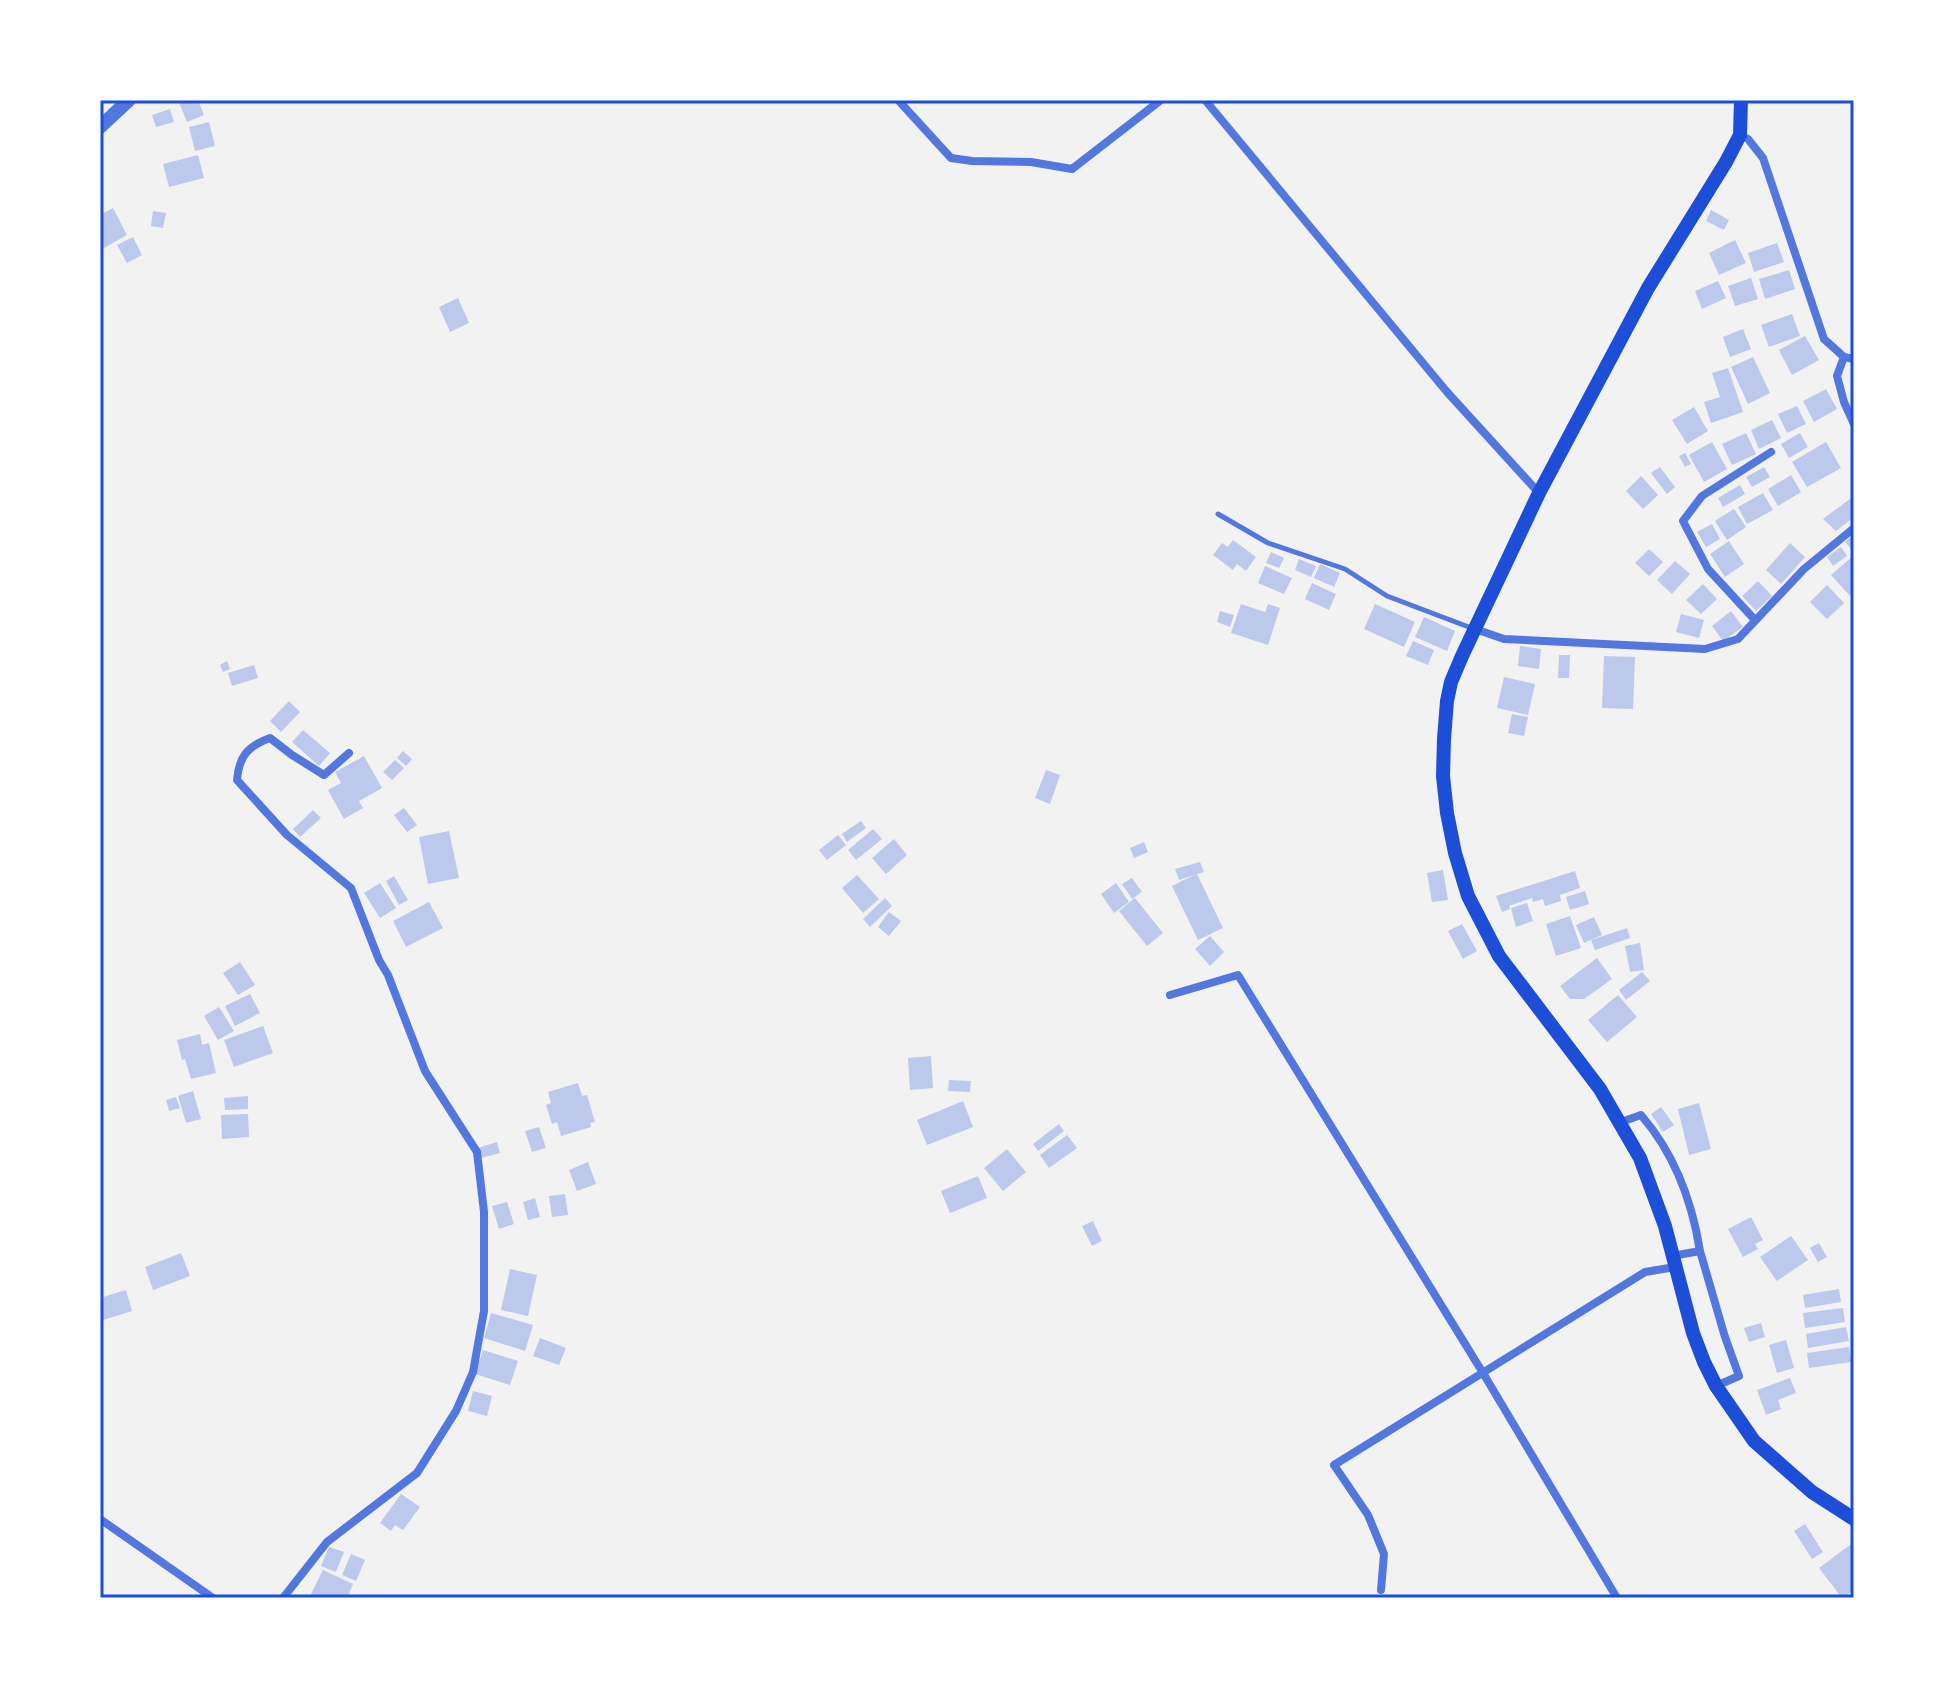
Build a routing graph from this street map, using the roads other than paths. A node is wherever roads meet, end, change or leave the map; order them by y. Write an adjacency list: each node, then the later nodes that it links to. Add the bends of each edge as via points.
1 (129, 100): 6 (street)
2 (898, 100): 3 (street, via 951,158 1072,169)
3 (1161, 100)
4 (1205, 100): 12 (street, via 1447,392)
5 (1741, 100): 7 (main road)
6 (100, 127)
7 (1740, 135): 8 (street, via 1763,158 1824,339); 12 (main road, via 1648,288)
8 (1844, 357): 9 (street); 10 (street, via 1837,376)
9 (1854, 359)
10 (1854, 424)
11 (1771, 452): 15 (street, via 1702,496 1683,521 1708,569)
12 (1539, 493): 16 (main road)
13 (1218, 514): 16 (lane, via 1268,543 1345,569 1387,596)
14 (1854, 528): 15 (street, via 1804,569)
15 (1755, 620): 16 (street, via 1738,639 1705,649 1504,639)
16 (1475, 629): 19 (main road, via 1451,682 1444,739 1445,801 1455,853 1468,896 1499,956)
17 (349, 753): 28 (street, via 324,775 270,738 242,758 237,780 287,835 351,888 425,1071 477,1152 484,1212 484,1311 473,1372 456,1411 417,1473 327,1542)
18 (1170, 995): 22 (street, via 1238,975)
19 (1621, 1122): 20 (street, via 1641,1115 1661,1142 1689,1203); 21 (main road, via 1651,1185)
20 (1700, 1251): 21 (street); 23 (street, via 1739,1376)
21 (1674, 1261): 22 (street, via 1645,1272); 23 (main road, via 1693,1333)
22 (1483, 1373): 26 (street, via 1334,1465 1368,1515 1384,1554); 29 (street)
23 (1716, 1386): 25 (main road, via 1754,1441 1812,1492)
24 (100, 1519): 27 (street)
25 (1854, 1519)
26 (1381, 1590)
27 (213, 1598)
28 (283, 1598)
29 (1617, 1598)

